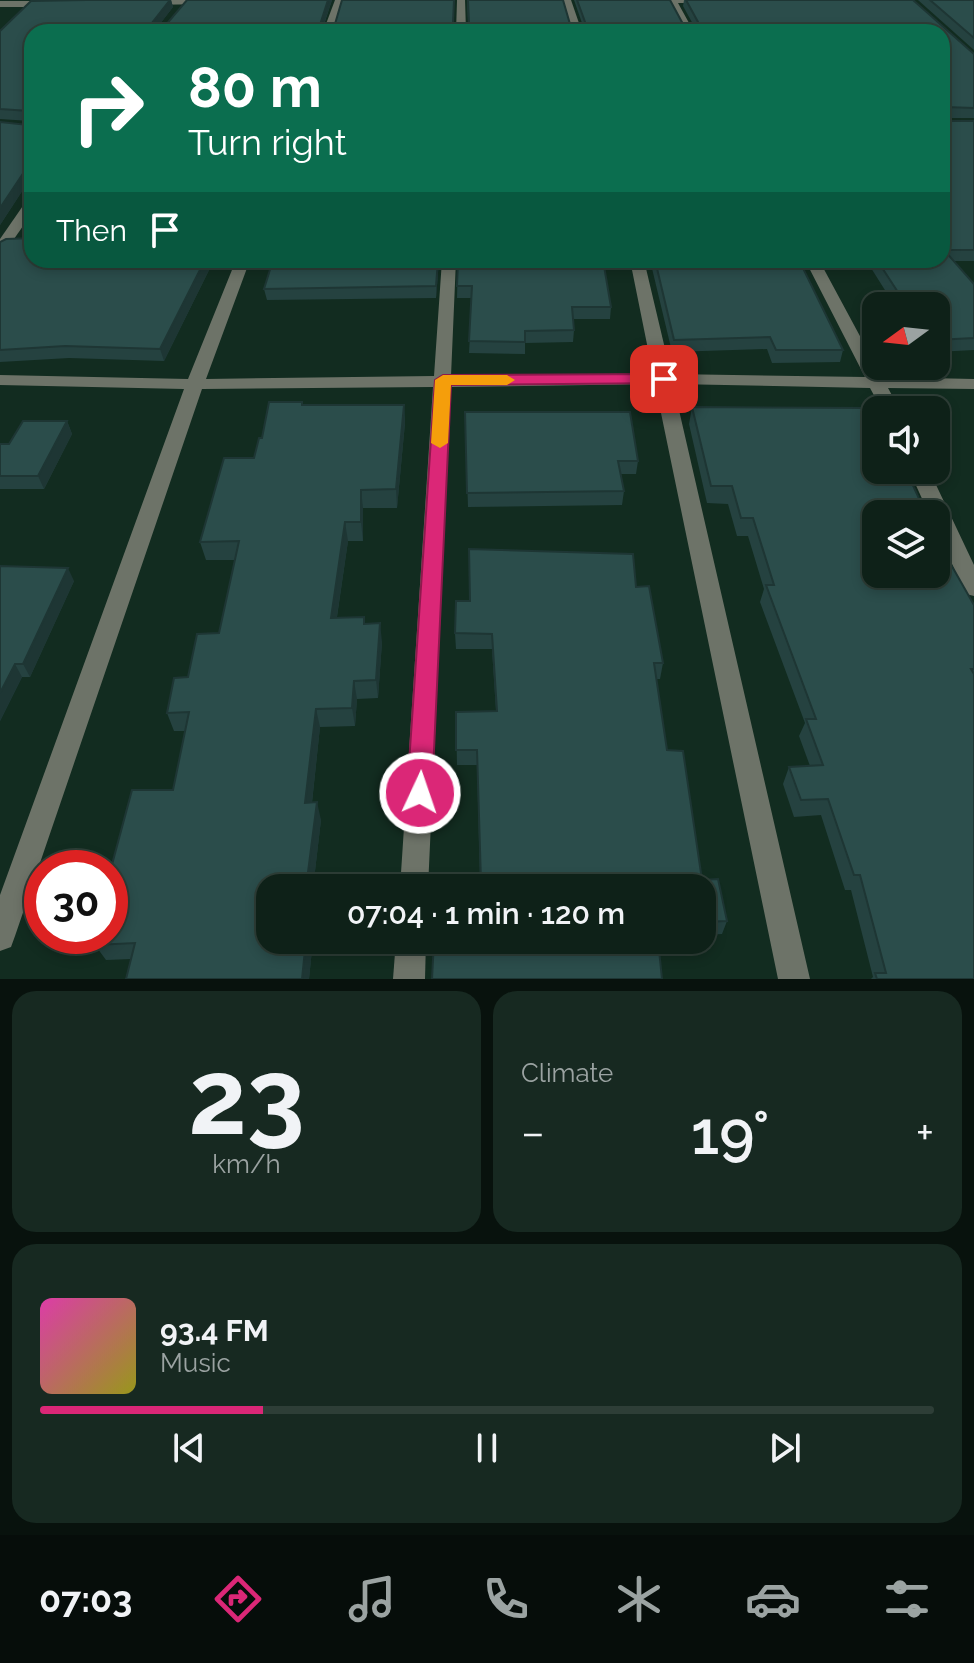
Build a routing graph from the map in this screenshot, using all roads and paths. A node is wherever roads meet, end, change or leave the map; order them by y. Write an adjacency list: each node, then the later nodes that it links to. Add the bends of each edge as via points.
1 (339, 0): 13 (street)
2 (461, 0): 14 (street)
3 (567, 0): 15 (street)
4 (603, 0): 8 (street)
5 (753, 0): 8 (street)
6 (187, 1): 7 (street); 9 (street); 12 (street)
7 (217, 1)
8 (672, 1): 16 (street)
9 (138, 2)
10 (0, 4): 11 (street)
11 (58, 4)
12 (178, 12)
13 (331, 24)
14 (461, 24)
15 (574, 24)
16 (685, 24)
17 (24, 214): 18 (street)
18 (0, 249)
19 (240, 268): 26 (street)
20 (449, 268): 25 (street)
21 (639, 268): 23 (street)
22 (816, 268): 27 (street)
23 (664, 379): 25 (street); 27 (street); 36 (street)
24 (0, 380): 26 (street)
25 (443, 380): 26 (street); 32 (street)
26 (195, 384): 33 (street)
27 (879, 384): 28 (street); 29 (street)
28 (974, 384)
29 (885, 396)
30 (926, 484): 31 (street)
31 (974, 588)
32 (415, 874)
33 (0, 936)
34 (410, 954): 35 (street)
35 (409, 979)
36 (794, 979)

